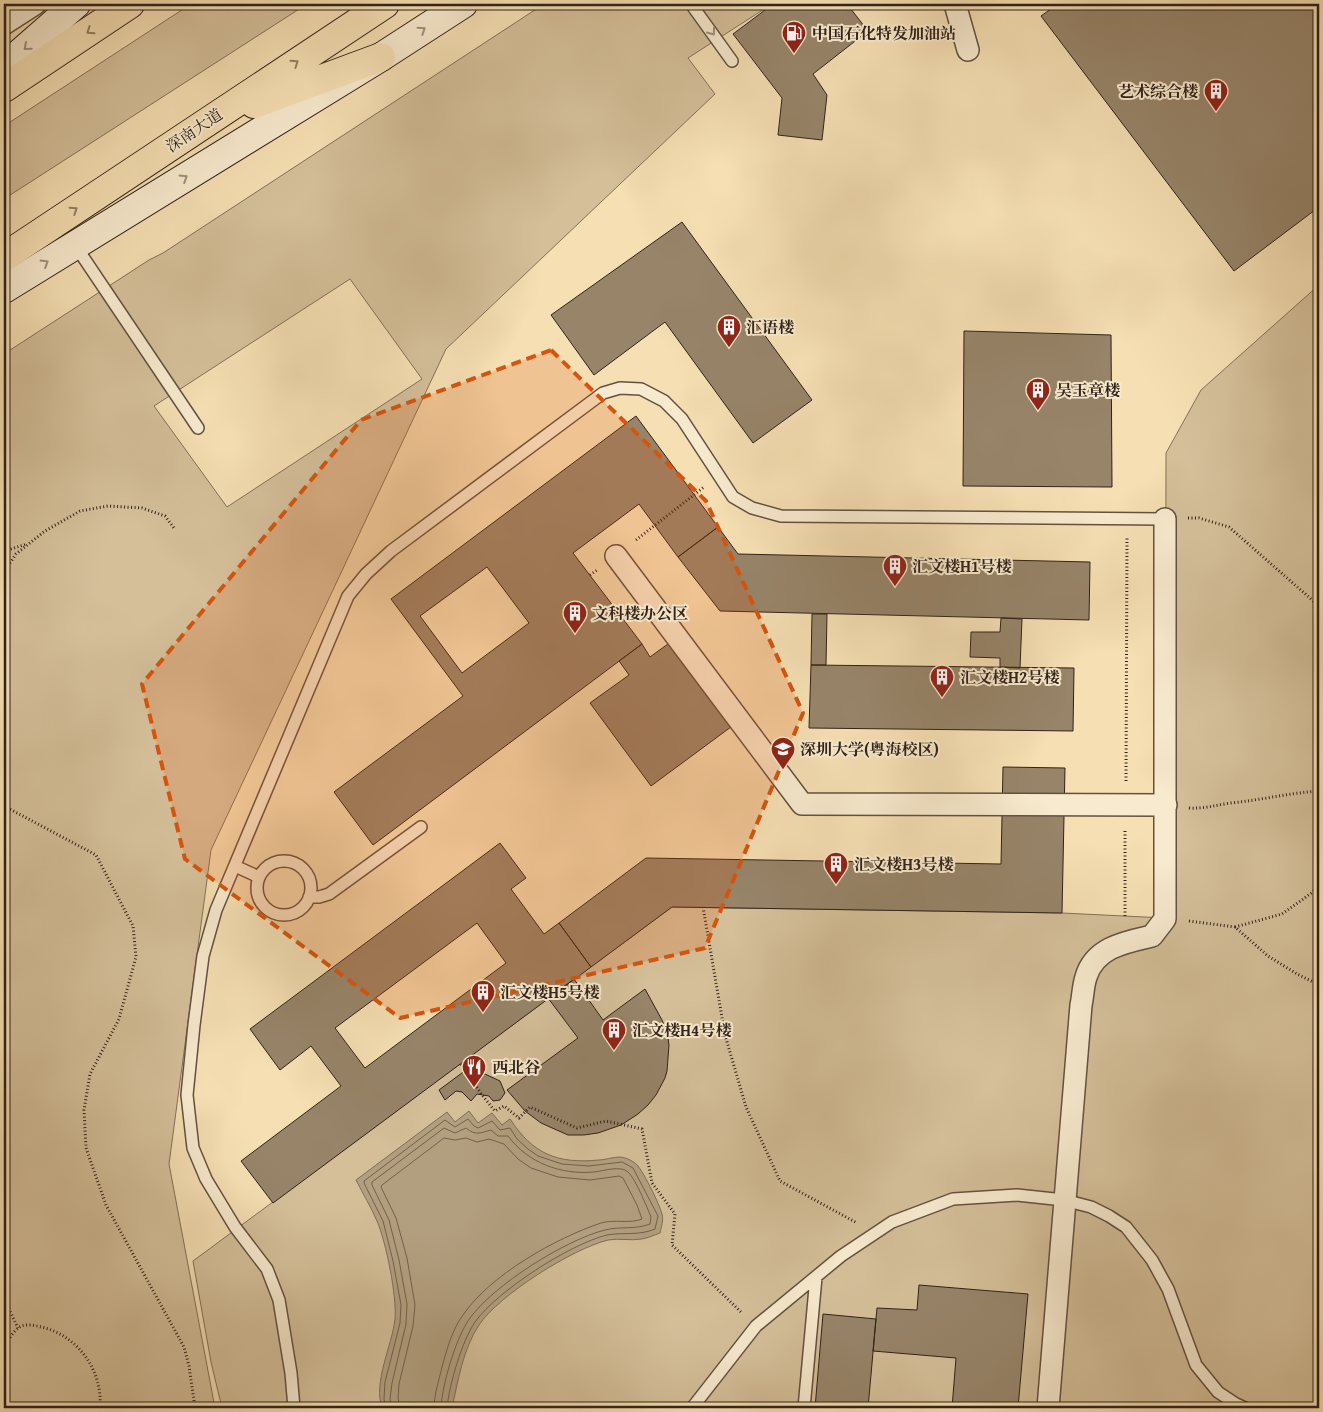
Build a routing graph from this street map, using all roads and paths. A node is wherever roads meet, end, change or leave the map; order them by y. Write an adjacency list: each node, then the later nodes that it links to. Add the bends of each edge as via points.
1 (35, 4): 8 (street)
2 (76, 4): 12 (main road, one-way to 12)
3 (130, 4): 13 (main road, one-way to 13)
4 (385, 4): 14 (main road, 深南大道, one-way to 4)
5 (462, 4): 10 (main road, one-way to 5)
6 (691, 4): 11 (lane, one-way to 11)
7 (955, 4): 9 (street)
8 (4, 24)
9 (968, 50)
10 (381, 57): 14 (main road); 15 (main road, one-way to 10)
11 (732, 61)
12 (4, 67)
13 (4, 88)
14 (211, 120): 16 (main road, 深南大道, one-way to 14)
15 (75, 245): 17 (main road, one-way to 15); 18 (lane)
16 (4, 256)
17 (4, 289)
18 (198, 428)
19 (720, 475): 20 (lane, via 734,497 752,508 781,516); 25 (path); 34 (lane, via 682,419 664,401 641,389 620,388 602,393 391,551 348,596)
20 (1127, 518): 21 (lane); 30 (path)
21 (1165, 519): 28 (path, via 1200,518 1230,527); 31 (street)
22 (174, 528): 23 (path, via 166,516 142,508 108,506 80,511)
23 (30, 543): 24 (path); 26 (path, via 16,554)
24 (4, 551)
25 (616, 556): 27 (path); 30 (street, via 802,804)
26 (4, 572)
27 (590, 575)
28 (1319, 606)
29 (1319, 791): 31 (path, via 1202,809)
30 (1126, 804): 31 (street); 41 (path)
31 (1166, 805): 39 (street)
32 (4, 806): 52 (path, via 96,854 133,926 136,957 119,1019 90,1074 84,1110 86,1148 106,1205 184,1347)
33 (421, 827): 37 (lane, via 329,894)
34 (235, 866): 35 (lane); 53 (lane, via 216,910 203,956 187,1095 194,1148 206,1179 235,1227 267,1269 279,1300)
35 (259, 877): 37 (lane, via 272,864 290,861 305,871 310,879); 37 (lane, via 257,894 260,902 274,914 282,916 299,911)
36 (1319, 885): 40 (path, via 1282,914)
37 (310, 897)
38 (703, 907): 45 (path, via 725,1036 746,1107 780,1181)
39 (1165, 918): 40 (path); 41 (street, via 1152,936)
40 (1235, 927): 42 (path, via 1268,956)
41 (1125, 942): 44 (street, via 1096,958 1086,976)
42 (1319, 985)
43 (461, 1064): 48 (path, via 495,1111 504,1106 519,1118 530,1107 577,1128 606,1121 642,1129 652,1183 675,1214 672,1245)
44 (1064, 1200): 45 (lane, via 1017,1195 953,1199 892,1222); 56 (street); 57 (lane, via 1109,1216 1140,1242 1168,1289 1196,1365 1218,1392)
45 (875, 1233): 46 (lane)
46 (816, 1277): 48 (lane); 55 (lane)
47 (4, 1299): 49 (path)
48 (756, 1326): 54 (lane)
49 (18, 1328): 50 (path); 51 (path, via 28,1324 56,1331 80,1348 94,1372)
50 (4, 1346)
51 (100, 1408)
52 (195, 1408)
53 (294, 1408)
54 (692, 1408)
55 (804, 1408)
56 (1048, 1408)
57 (1246, 1408)

